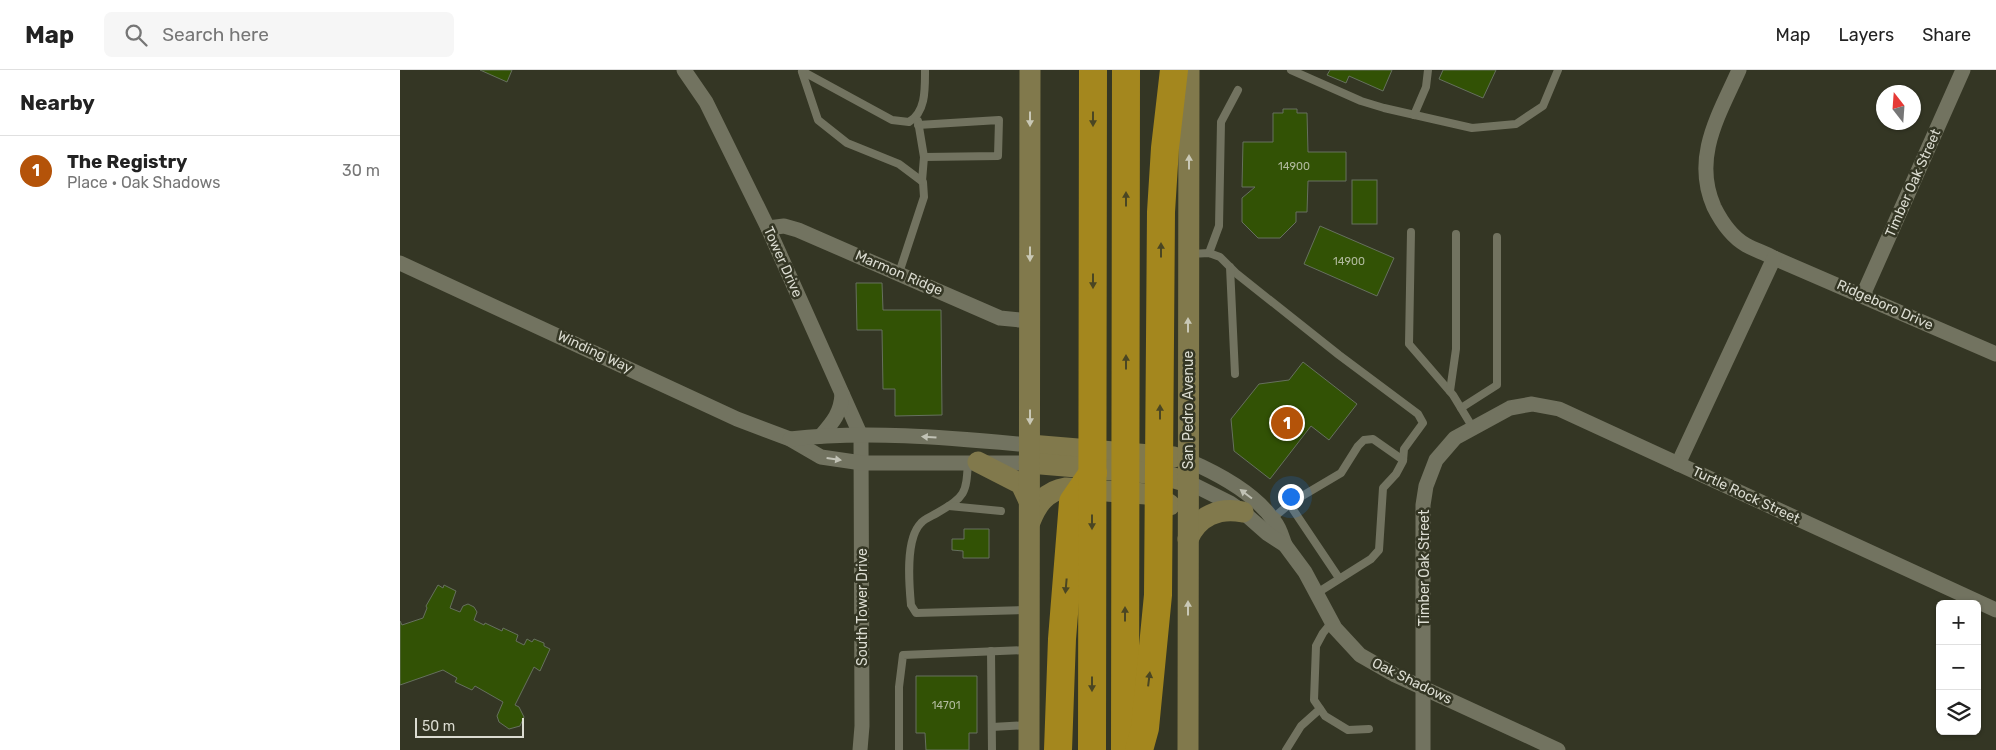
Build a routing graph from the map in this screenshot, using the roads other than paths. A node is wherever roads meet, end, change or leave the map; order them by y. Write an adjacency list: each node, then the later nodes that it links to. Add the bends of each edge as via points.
1 (684, 70): 19 (street, Tower Drive, via 706,102)
2 (925, 70): 16 (lane, via 924,100)
3 (1030, 70): 29 (main road, one-way to 29)
4 (1093, 70): 48 (highway, one-way to 48)
5 (1126, 70): 76 (highway, one-way to 5)
6 (1174, 70): 77 (highway, one-way to 6, via 1145,728 1158,589 1161,212)
7 (1189, 70): 23 (main road, San Pedro Avenue, one-way to 7)
8 (1291, 70): 15 (lane, via 1361,101)
9 (1428, 70): 15 (lane, via 1426,87)
10 (1558, 70): 15 (lane, via 1542,106 1516,124 1472,128)
11 (1739, 70): 24 (street, Ridgeboro Drive, via 1710,138 1705,157 1705,177 1709,196 1729,230 1745,244)
12 (1964, 70): 28 (street, Timber Oak Street)
13 (801, 71): 16 (lane, via 892,120); 18 (lane, via 818,120 846,143 899,164)
14 (1238, 90): 23 (lane, via 1221,122 1219,226)
15 (1414, 116)
16 (918, 121): 17 (lane); 17 (lane, via 999,120 998,156)
17 (924, 157): 18 (lane)
18 (922, 181): 27 (lane, via 924,197)
19 (768, 228): 27 (street, Marmon Ridge, via 784,226 798,230); 33 (street, Tower Drive)
20 (1412, 232): 32 (lane, via 1409,344)
21 (1456, 234): 32 (lane, via 1456,349)
22 (1497, 237): 34 (lane, via 1498,386)
23 (1199, 254): 26 (lane, via 1220,257); 43 (main road, San Pedro Avenue, one-way to 23)
24 (1774, 258): 28 (street, Ridgeboro Drive); 46 (street)
25 (400, 264): 39 (street, Winding Way, via 737,419)
26 (1230, 267): 31 (lane); 42 (lane, via 1418,414 1423,423 1404,449)
27 (899, 273): 29 (street, Marmon Ridge, via 1000,318)
28 (1863, 295): 30 (street, Ridgeboro Drive)
29 (1030, 321): 41 (main road, one-way to 41)
30 (1996, 354)
31 (1235, 374)
32 (1450, 391): 34 (lane)
33 (842, 394): 37 (street, via 842,406 837,417); 38 (street, Tower Drive)
34 (1461, 408): 36 (lane)
35 (1492, 417): 36 (street, Timber Oak Street); 46 (street, Turtle Rock Street, via 1510,408 1532,404 1559,409)
36 (1473, 428): 65 (street, Timber Oak Street, via 1455,438 1436,460 1426,486 1423,505)
37 (821, 436): 38 (street, Winding Way); 39 (street, Winding Way)
38 (861, 436): 40 (street, Winding Way, one-way to 38); 45 (street, Tower Drive)
39 (790, 439): 45 (street, Winding Way, one-way to 45, via 821,457)
40 (953, 439): 41 (street, Winding Way); 44 (street)
41 (1029, 454): 44 (street, Winding Way); 47 (main road); 49 (main road)
42 (1403, 460): 50 (lane, via 1373,439 1364,440 1341,473); 58 (lane, via 1383,488 1379,550 1371,559)
43 (1189, 461): 47 (main road); 54 (street, Oak Shadows, one-way to 43, via 1239,489)
44 (966, 462): 45 (street, Winding Way); 49 (main road, via 1021,484); 51 (lane, via 966,488)
45 (862, 463): 70 (street, South Tower Drive)
46 (1678, 464): 61 (street, Turtle Rock Street)
47 (1175, 471): 53 (street, Oak Shadows); 56 (main road, San Pedro Avenue)
48 (1092, 473): 74 (highway, one-way to 74, via 1073,502 1059,678); 75 (highway, one-way to 75)
49 (1029, 501): 55 (main road)
50 (1290, 505): 54 (lane); 58 (lane)
51 (949, 506): 52 (lane); 60 (lane, via 921,523 912,540 910,605 916,613)
52 (1001, 510)
53 (1243, 512): 56 (main road, via 1226,510 1209,515); 57 (street, Oak Shadows)
54 (1273, 518): 57 (street, Oak Shadows)
55 (1029, 524): 56 (main road, via 1044,497 1066,488 1161,498 1178,514); 60 (main road)
56 (1188, 535): 78 (main road, San Pedro Avenue, one-way to 56)
57 (1286, 546): 59 (street, Oak Shadows, via 1299,561)
58 (1339, 578): 59 (lane)
59 (1317, 593): 62 (street, Oak Shadows)
60 (1029, 610): 63 (main road)
61 (1996, 610)
62 (1332, 622): 65 (street, Oak Shadows, via 1346,642 1365,658); 66 (lane, via 1316,646 1314,700)
63 (1029, 650): 64 (lane); 67 (main road)
64 (991, 651): 68 (lane); 71 (lane, via 903,655 898,687)
65 (1424, 687): 80 (street, Timber Oak Street); 81 (street, Oak Shadows)
66 (1320, 709): 69 (lane, via 1325,716 1348,730); 79 (lane, via 1301,726)
67 (1029, 725): 68 (lane); 73 (main road)
68 (992, 727): 72 (lane)
69 (1370, 729)
70 (860, 750)
71 (899, 750)
72 (992, 750)
73 (1029, 750)
74 (1058, 750)
75 (1092, 750)
76 (1125, 750)
77 (1139, 750)
78 (1188, 750)
79 (1286, 750)
80 (1423, 750)
81 (1558, 750)

